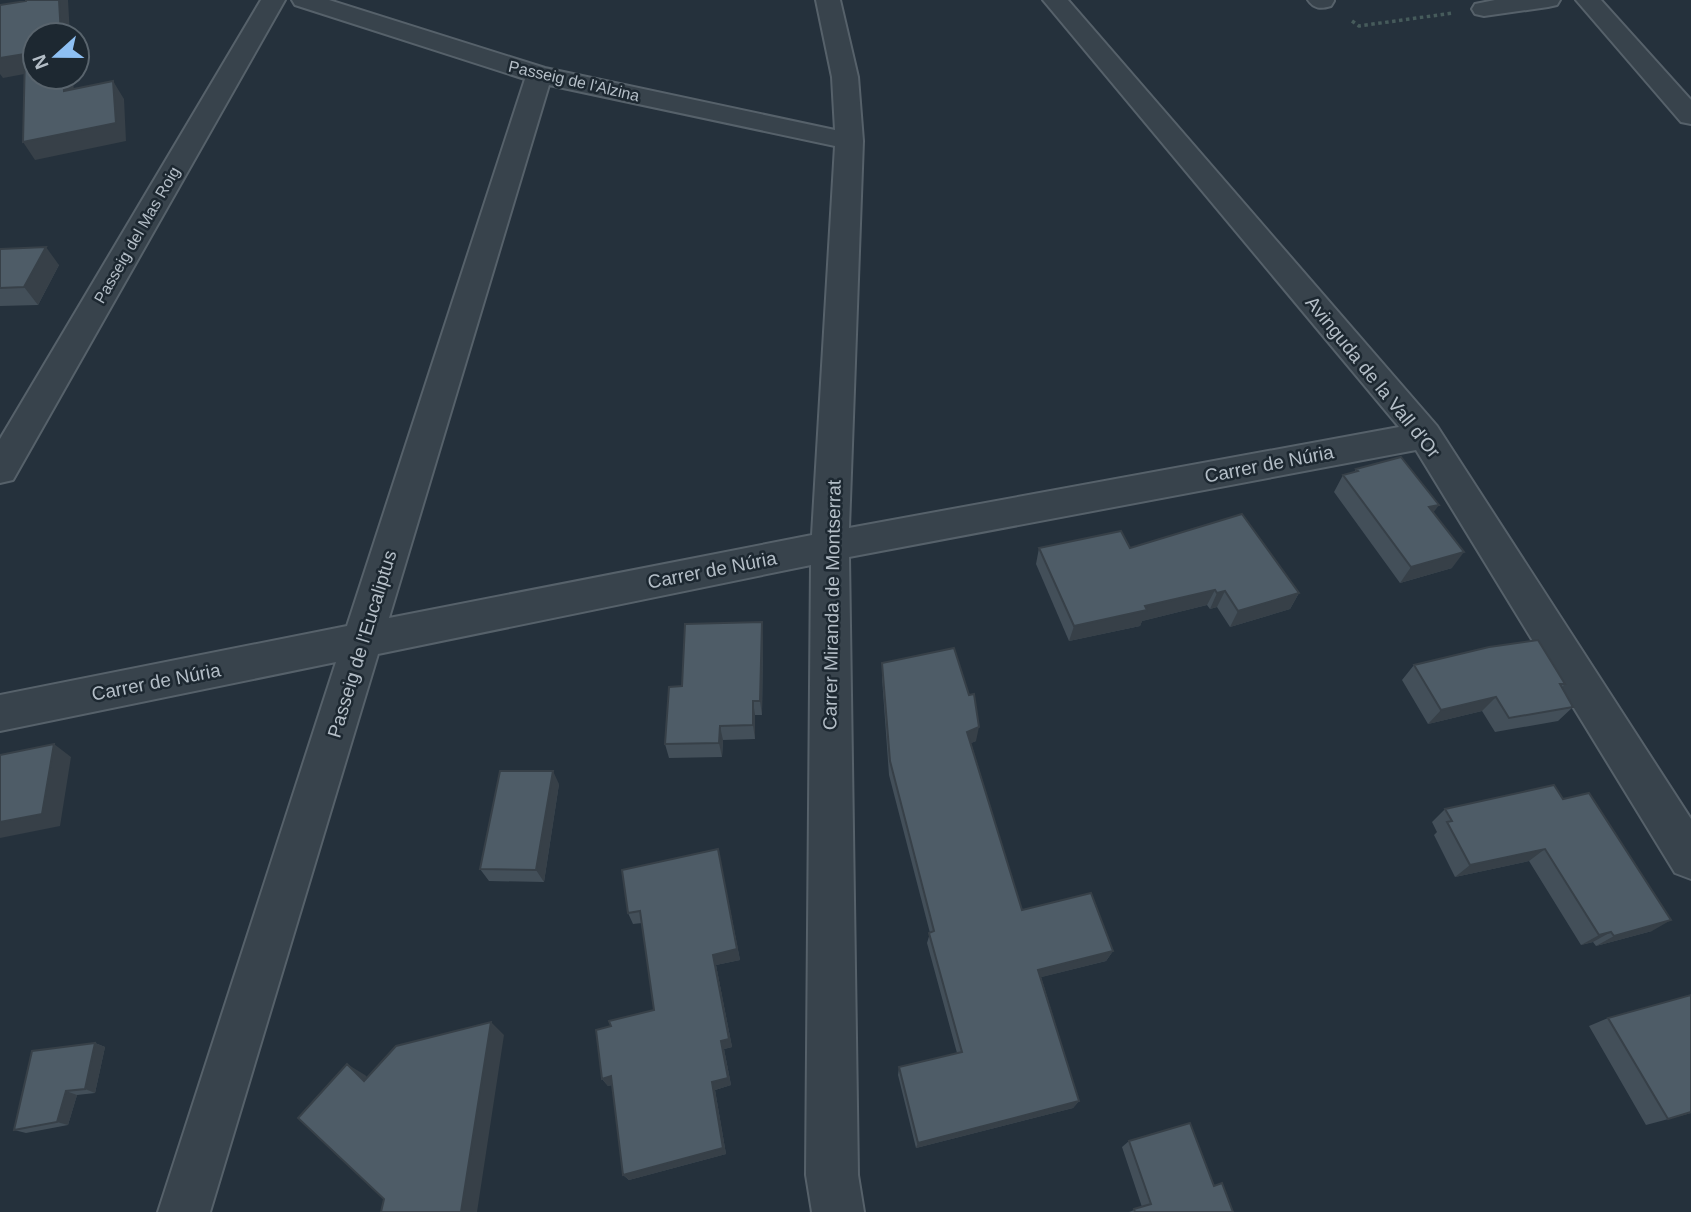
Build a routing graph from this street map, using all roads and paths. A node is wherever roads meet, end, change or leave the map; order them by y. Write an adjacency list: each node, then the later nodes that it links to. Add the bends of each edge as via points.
1 (273, 0): 13 (street, Passeig del Mas Roig)
2 (304, 0): 9 (street, Passeig de l'Alzina)
3 (828, 0): 11 (street, Carrer Miranda de Montserrat, via 845,77)
4 (1055, 0): 12 (street, Avinguda de la Vall d'Or)
5 (1548, 0): 8 (street)
6 (1588, 0): 10 (street)
7 (1321, 1): 8 (path, via 1359,26)
8 (1484, 9)
9 (539, 75): 11 (street, Passeig de l'Alzina); 15 (street, Passeig de l'Eucaliptus)
10 (1691, 116)
11 (849, 141): 14 (street, Carrer Miranda de Montserrat)
12 (1425, 435): 14 (street, Carrer de Núria); 17 (street, Avinguda de la Vall d'Or)
13 (0, 470)
14 (830, 547): 15 (street, Carrer de Núria); 19 (street, Carrer Miranda de Montserrat, via 832,1161)
15 (363, 640): 16 (street, Carrer de Núria); 18 (street, Passeig de l'Eucaliptus)
16 (0, 713)
17 (1691, 859)
18 (184, 1212)
19 (838, 1212)

